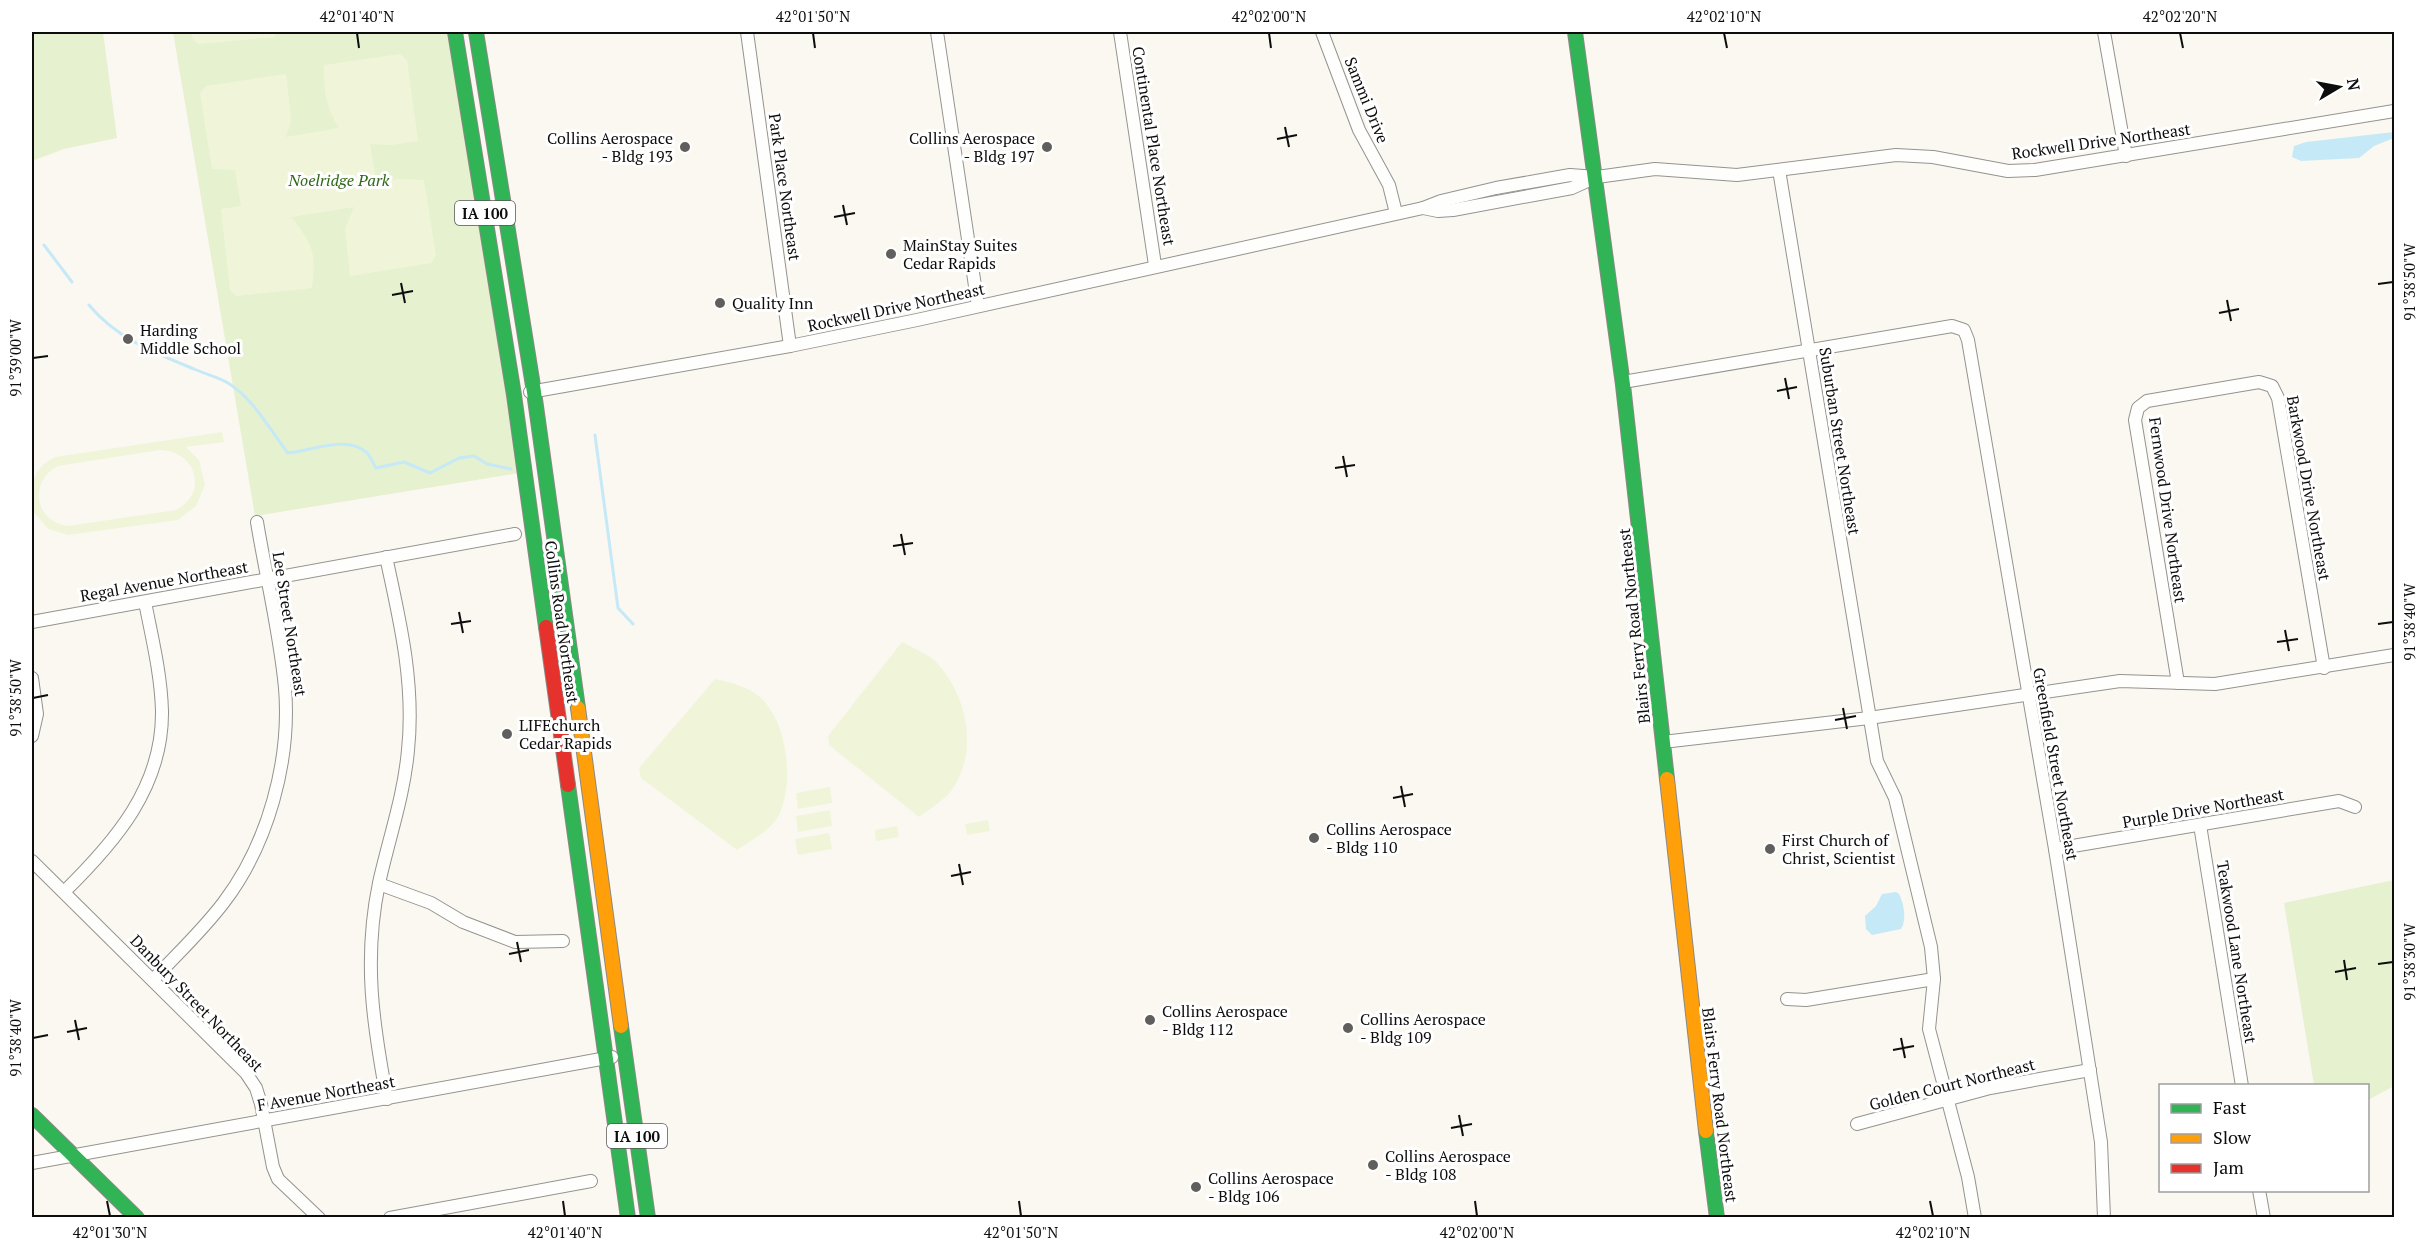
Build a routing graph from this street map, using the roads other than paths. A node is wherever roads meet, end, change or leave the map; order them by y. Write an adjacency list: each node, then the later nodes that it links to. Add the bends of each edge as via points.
1 (455, 32): 21 (main road, Collins Road Northeast / IA 100)
2 (476, 32): 20 (main road, Collins Road Northeast / IA 100)
3 (747, 32): 16 (street, Park Place Northeast)
4 (937, 32): 15 (street)
5 (1120, 32): 14 (street, Continental Place Northeast)
6 (1322, 32): 13 (street, Sammi Drive, via 1359,130 1389,185)
7 (1575, 32): 12 (main road, Blairs Ferry Road Northeast)
8 (2104, 32): 10 (street)
9 (2394, 111): 10 (street, Rockwell Drive Northeast)
10 (2126, 156): 11 (street, Rockwell Drive Northeast, via 2035,170 2008,171 1933,157 1896,155)
11 (1779, 170): 12 (street, Rockwell Drive Northeast, via 1737,175 1655,169); 17 (street, Suburban Street Northeast)
12 (1597, 177): 13 (street, Rockwell Drive Northeast, via 1572,188 1454,210 1423,208); 18 (main road, Blairs Ferry Road Northeast)
13 (1396, 213): 14 (street, Rockwell Drive Northeast)
14 (1155, 266): 15 (street, Rockwell Drive Northeast)
15 (978, 306): 16 (street, Rockwell Drive Northeast)
16 (790, 346): 20 (street, Rockwell Drive Northeast)
17 (1809, 351): 18 (street); 32 (street, Greenfield Street Northeast, via 1952,326 1964,330); 33 (street, Suburban Street Northeast)
18 (1623, 382): 35 (main road, Blairs Ferry Road Northeast)
19 (2202, 391): 29 (street, Barkwood Drive Northeast, via 2259,382 2272,386 2278,398); 31 (street, Fernwood Drive Northeast, via 2147,400 2138,408 2135,420)
20 (534, 392): 21 (street, Rockwell Drive Northeast); 46 (main road, Collins Road Northeast / IA 100)
21 (514, 395): 47 (main road, Collins Road Northeast / IA 100)
22 (257, 522): 25 (street, Lee Street Northeast)
23 (515, 534): 24 (street, Regal Avenue Northeast)
24 (386, 557): 25 (street, Regal Avenue Northeast); 40 (street, via 407,667 409,728 403,794)
25 (266, 579): 26 (street, Regal Avenue Northeast); 44 (street, Lee Street Northeast, via 285,688 284,746 272,806 259,840 224,902)
26 (145, 602): 27 (street, Regal Avenue Northeast); 41 (street, via 160,680 162,713 153,767 124,827)
27 (32, 622)
28 (2394, 655): 29 (street)
29 (2324, 668): 31 (street, via 2215,684)
30 (32, 678): 34 (street, via 37,714)
31 (2178, 683): 32 (street, via 2120,681)
32 (2027, 696): 33 (street); 38 (street, Greenfield Street Northeast)
33 (1869, 718): 35 (street); 43 (street, Suburban Street Northeast, via 1878,767 1895,798 1909,852 1931,947)
34 (32, 736)
35 (1663, 742): 64 (main road, Blairs Ferry Road Northeast)
36 (2355, 807): 37 (street, Purple Drive Northeast, via 2339,801)
37 (2200, 825): 38 (street, Purple Drive Northeast); 49 (street, Teakwood Lane Northeast)
38 (2055, 849): 48 (street, Greenfield Street Northeast)
39 (32, 861): 41 (street, Danbury Street Northeast)
40 (379, 884): 42 (street, via 515,942); 50 (street, via 370,983 372,1019)
41 (64, 892): 44 (street, Danbury Street Northeast)
42 (563, 941)
43 (1934, 979): 45 (street, via 1806,1000); 51 (street, Suburban Street Northeast, via 1929,1029)
44 (153, 980): 53 (street, Danbury Street Northeast, via 246,1073 256,1088)
45 (1787, 999)
46 (625, 1054): 47 (street, F Avenue Northeast); 63 (main road, Collins Road Northeast / IA 100)
47 (607, 1058): 50 (street, F Avenue Northeast); 62 (main road, Collins Road Northeast / IA 100)
48 (2090, 1070): 51 (street, Golden Court Northeast, via 1990,1088); 66 (street, Greenfield Street Northeast, via 2102,1142)
49 (2242, 1084)
50 (387, 1099): 53 (street, F Avenue Northeast)
51 (1948, 1100): 54 (street, Golden Court Northeast); 65 (street, Suburban Street Northeast)
52 (32, 1115): 55 (main road)
53 (265, 1121): 55 (street, F Avenue Northeast); 60 (street, Danbury Street Northeast, via 278,1179)
54 (1857, 1124)
55 (73, 1155): 56 (street, F Avenue Northeast); 59 (main road)
56 (32, 1162)
57 (591, 1181): 61 (street)
58 (2259, 1192): 67 (street)
59 (137, 1218)
60 (319, 1218)
61 (390, 1218)
62 (628, 1218)
63 (648, 1218)
64 (1717, 1218)
65 (1975, 1218)
66 (2104, 1218)
67 (2264, 1218)

